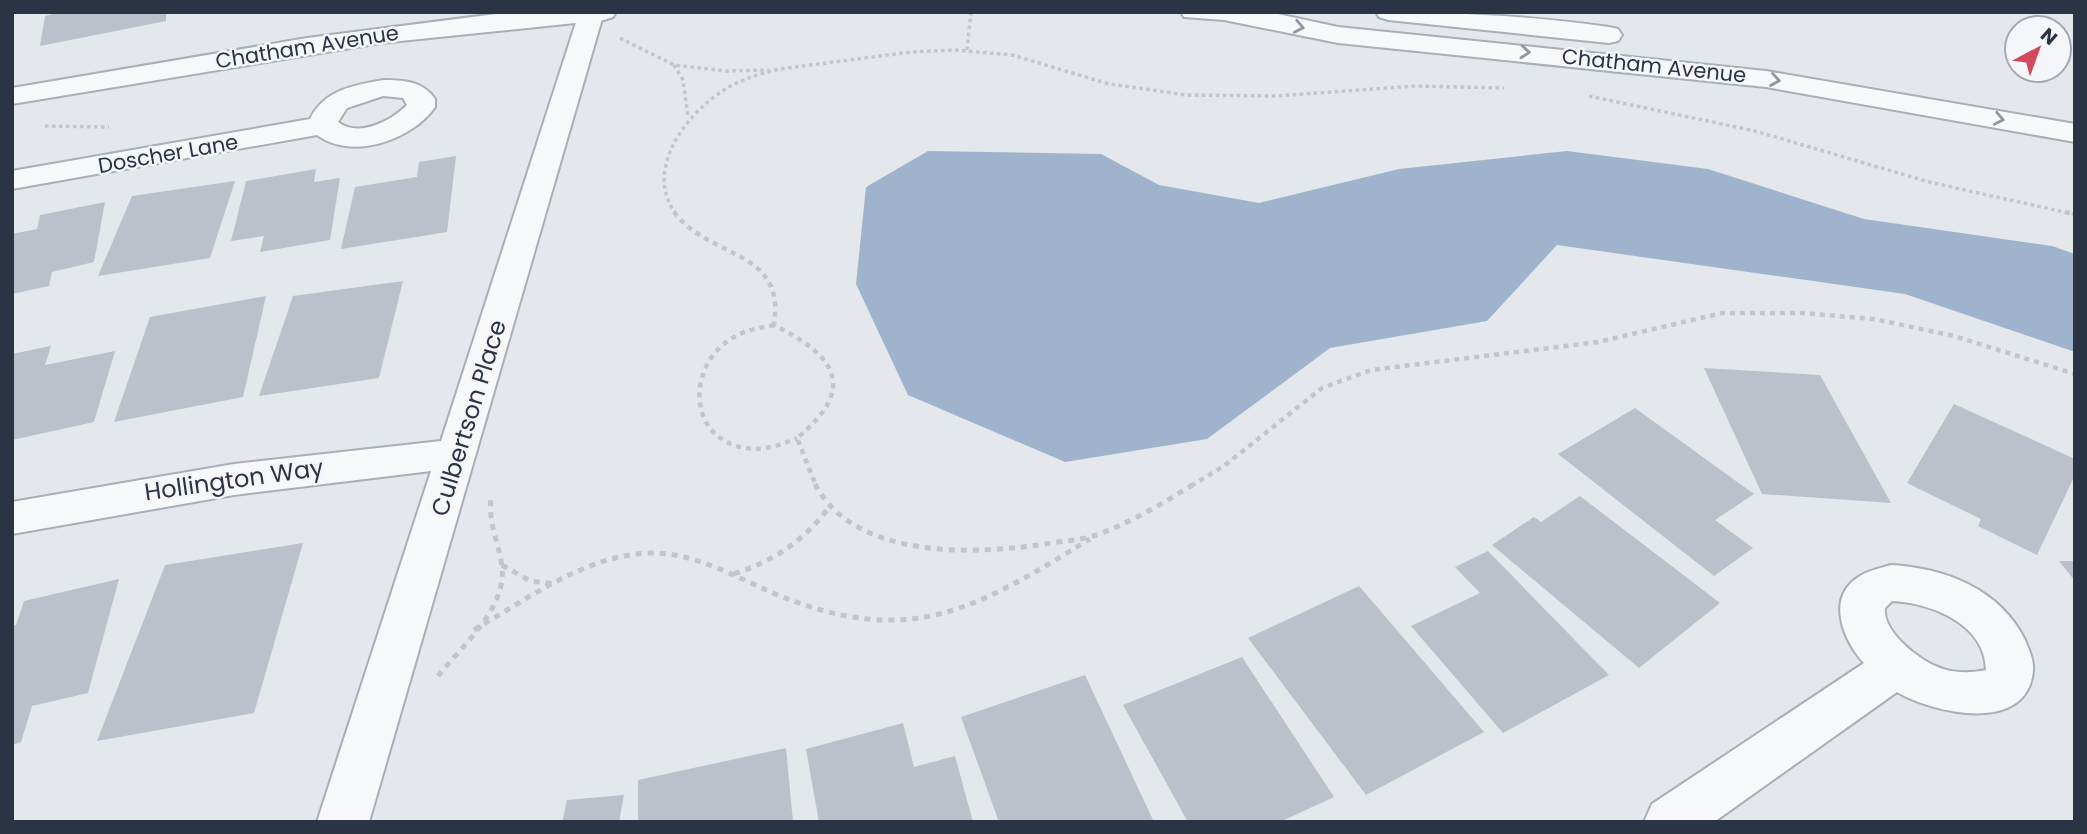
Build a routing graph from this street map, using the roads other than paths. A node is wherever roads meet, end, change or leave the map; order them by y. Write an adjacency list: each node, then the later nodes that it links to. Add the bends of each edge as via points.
1 (604, 12): 4 (street, Chatham Avenue)
2 (1193, 12): 5 (street, Chatham Avenue)
3 (1388, 12): 6 (street, Chatham Avenue, via 1545,26)
4 (592, 13): 8 (street, Chatham Avenue, via 482,20); 13 (street, Culbertson Place)
5 (1245, 13): 11 (street, Chatham Avenue, one-way to 11, via 1338,35 1766,79)
6 (1912, 79)
7 (1980, 90): 9 (street)
8 (12, 96)
9 (2075, 108)
10 (323, 125): 12 (street, Doscher Lane)
11 (2075, 133)
12 (12, 180)
13 (455, 464): 14 (street, Hollington Way, via 241,476); 16 (street, Culbertson Place)
14 (12, 518)
15 (1897, 666): 17 (street)
16 (343, 822)
17 (1670, 822)

